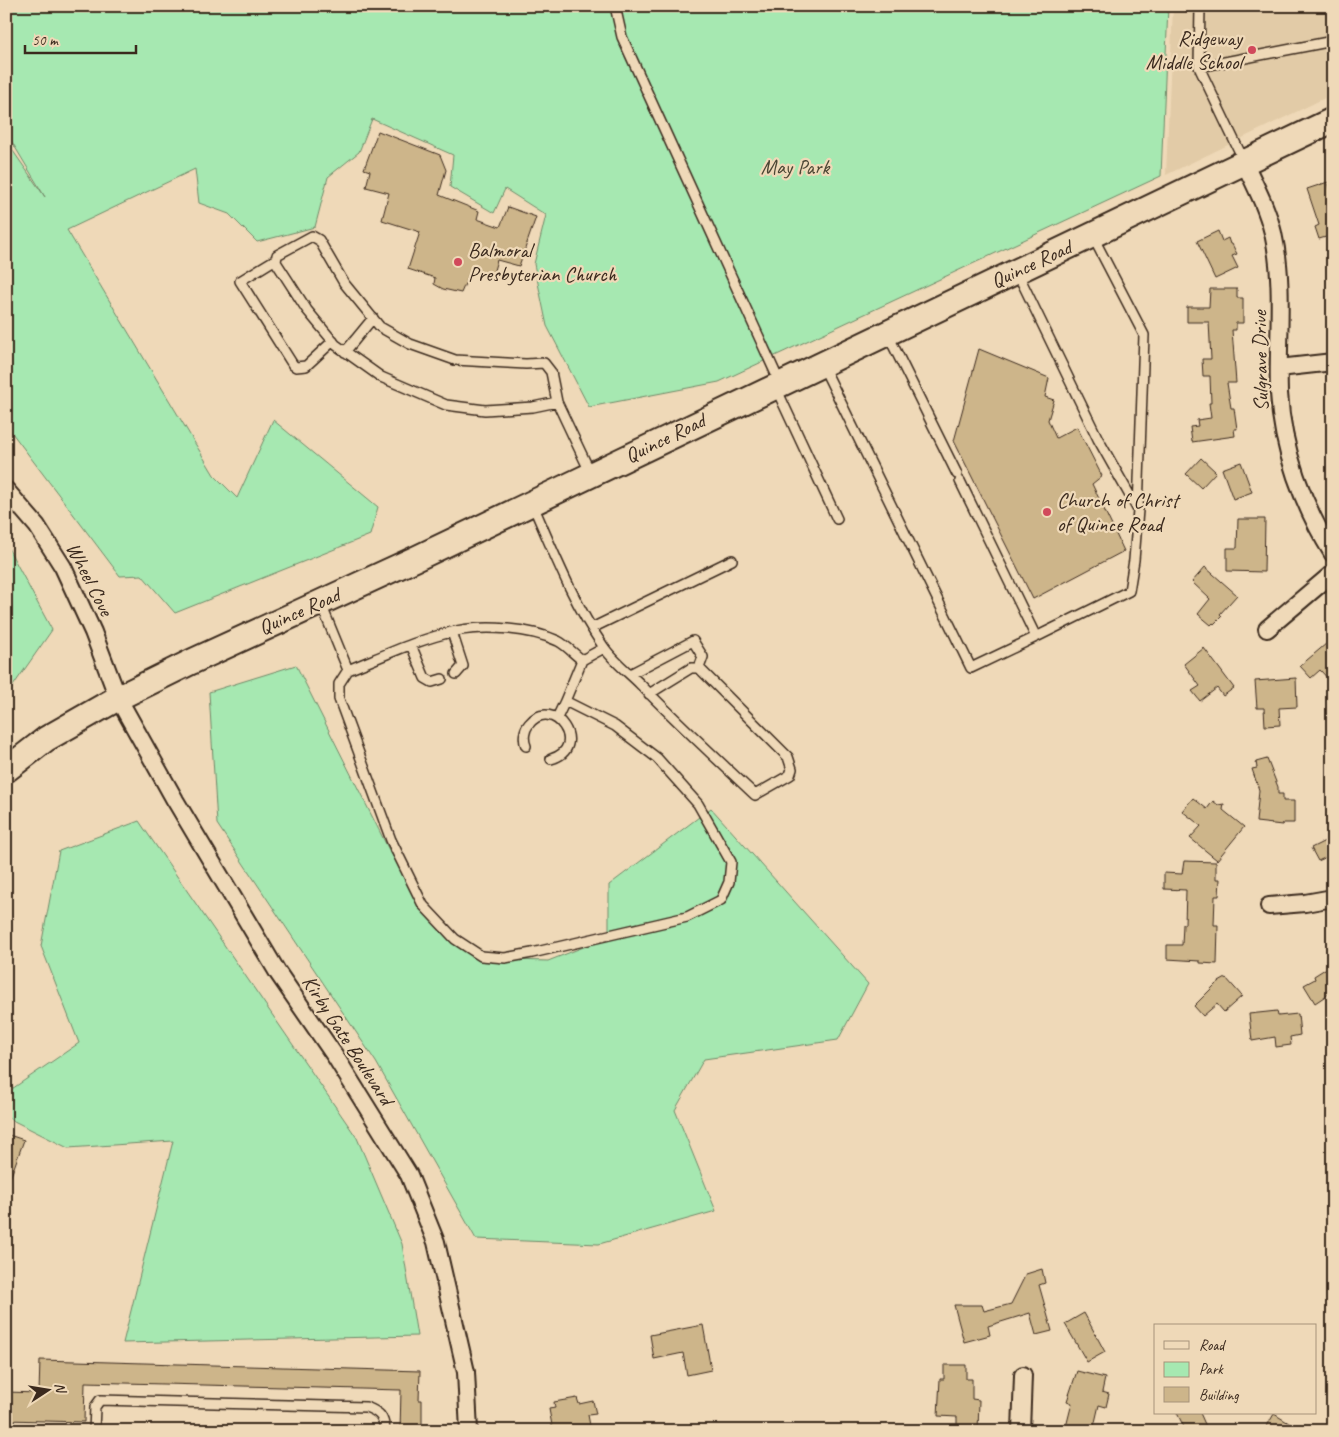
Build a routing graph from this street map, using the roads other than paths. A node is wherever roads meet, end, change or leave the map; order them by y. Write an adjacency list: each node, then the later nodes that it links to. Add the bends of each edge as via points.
1 (615, 6): 17 (lane, via 622,37)
2 (1201, 8): 4 (lane)
3 (1333, 41): 4 (lane)
4 (1199, 67): 6 (lane)
5 (1333, 120): 6 (main road, Quince Road)
6 (1244, 162): 7 (main road, Quince Road); 16 (street, Sulgrave Drive, via 1266,213 1275,247 1280,321)
7 (1092, 235): 9 (main road, Quince Road); 22 (lane, via 1144,335)
8 (276, 259): 10 (lane, via 277,255 312,236 319,240 344,283); 12 (lane, via 307,310); 12 (lane, via 240,281 292,365 306,366)
9 (1017, 271): 11 (main road, Quince Road); 22 (lane, via 1098,439)
10 (373, 318): 13 (lane); 18 (lane, via 380,327 410,344 455,360 544,363 551,372)
11 (887, 333): 15 (main road, Quince Road); 31 (lane)
12 (333, 341): 13 (lane)
13 (345, 352): 18 (lane, via 381,377 446,405 484,410)
14 (1333, 362): 16 (street)
15 (821, 364): 17 (main road, Quince Road); 31 (lane, via 971,668)
16 (1279, 368): 24 (street, Sulgrave Drive, via 1282,416 1293,470 1308,508)
17 (777, 384): 19 (main road, Quince Road); 23 (lane)
18 (557, 402): 19 (lane)
19 (591, 474): 21 (main road, Quince Road)
20 (6, 490): 41 (street, Wheel Cove, via 37,526 63,567)
21 (532, 503): 27 (main road, Quince Road); 28 (lane, via 564,576)
22 (1138, 510): 31 (lane, via 1129,591)
23 (838, 519)
24 (1333, 554)
25 (732, 560): 28 (lane)
26 (1333, 573): 29 (street)
27 (320, 602): 36 (lane); 41 (main road, Quince Road)
28 (592, 628): 33 (lane)
29 (1267, 629)
30 (452, 632): 32 (lane); 34 (lane, via 492,628 530,632 559,641); 37 (lane, via 463,666)
31 (1036, 637)
32 (412, 645): 36 (lane); 39 (lane, via 424,678 432,682)
33 (604, 648): 34 (lane); 38 (lane)
34 (582, 660): 42 (lane)
35 (699, 668): 38 (lane, via 703,657 693,640); 40 (lane, via 691,668); 40 (lane, via 788,758 792,769 790,775 755,795)
36 (348, 670): 42 (lane, via 339,684 339,699 392,840 423,905 455,939 481,956 505,958 687,916 721,900 729,882 731,862 698,804 657,758 615,726)
37 (456, 674)
38 (630, 674): 40 (lane)
39 (442, 679)
40 (649, 694)
41 (118, 698): 46 (main road, Quince Road, via 46,739); 54 (street, Kirby Gate Boulevard, via 278,973 335,1056 409,1175 436,1242 466,1372)
42 (565, 701): 43 (lane)
43 (558, 718): 44 (lane, via 543,716 530,722 524,736); 45 (lane, via 567,729 568,743 560,755)
44 (526, 746)
45 (551, 759)
46 (6, 770)
47 (1333, 898): 48 (street)
48 (1269, 906)
49 (1023, 1375): 55 (street)
50 (6, 1430): 51 (lane)
51 (50, 1431)
52 (94, 1431): 53 (lane, via 95,1407 100,1400 366,1407 379,1412 385,1422)
53 (385, 1431)
54 (469, 1431)
55 (1021, 1431)

